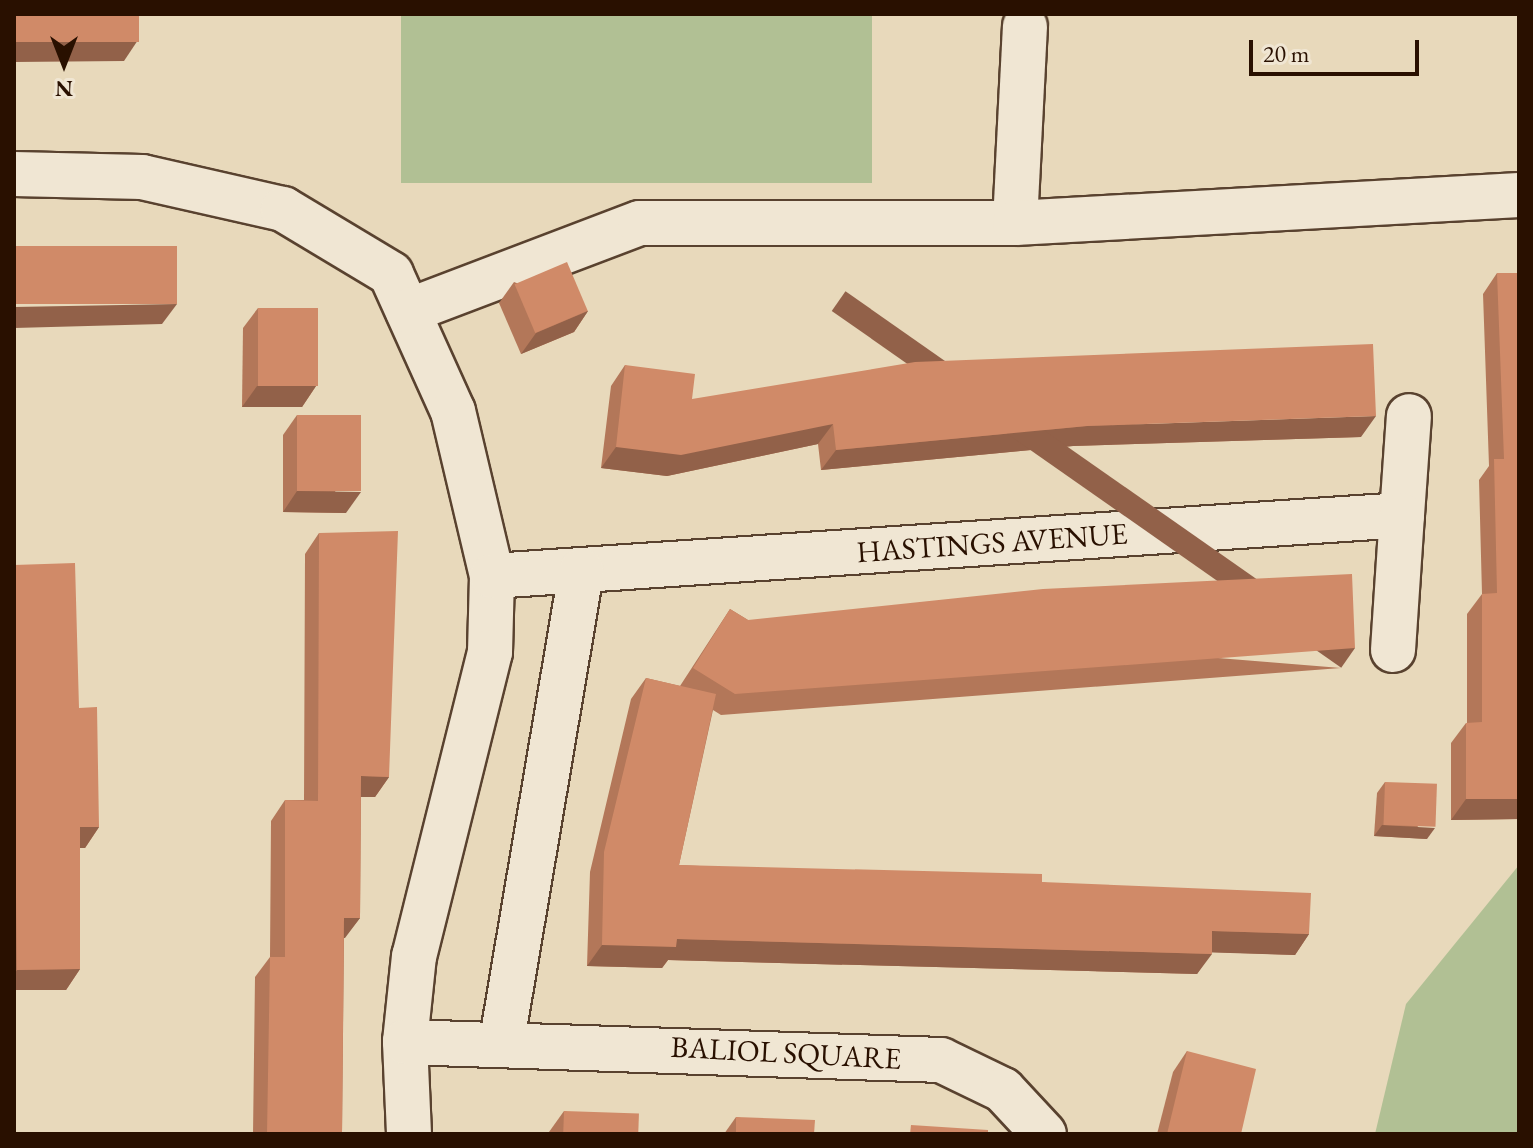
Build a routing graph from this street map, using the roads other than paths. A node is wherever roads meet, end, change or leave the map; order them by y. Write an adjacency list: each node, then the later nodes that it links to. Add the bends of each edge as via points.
1 (1025, 26): 4 (street)
2 (14, 174): 5 (street, via 142,177 283,209 391,274)
3 (1519, 195): 4 (street)
4 (1015, 223): 5 (street, via 640,223)
5 (408, 311): 9 (street, via 453,411)
6 (1409, 416): 7 (street)
7 (1402, 515): 8 (street, HASTINGS AVENUE); 10 (street)
8 (581, 571): 9 (street, HASTINGS AVENUE); 11 (street)
9 (492, 576): 12 (street, via 490,652 414,956)
10 (1393, 650)
11 (502, 1040): 12 (street); 14 (street, BALIOL SQUARE, via 941,1060 1003,1090)
12 (405, 1042): 13 (street)
13 (409, 1134)
14 (1044, 1134)

